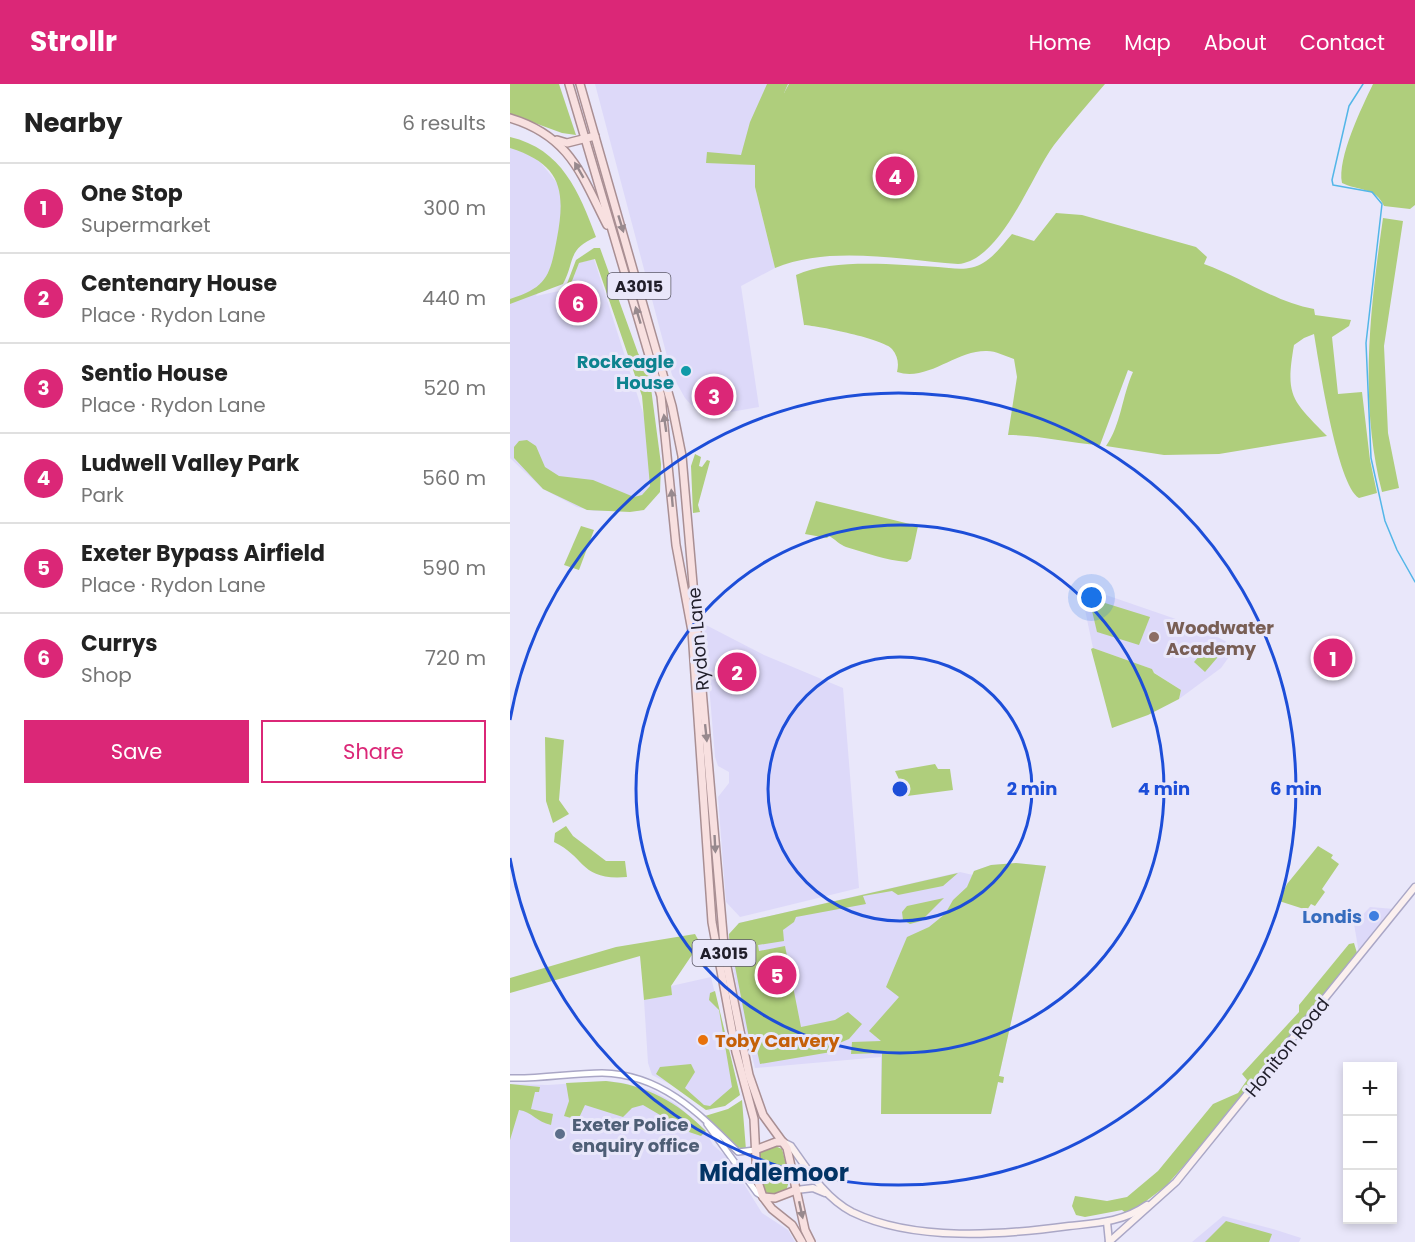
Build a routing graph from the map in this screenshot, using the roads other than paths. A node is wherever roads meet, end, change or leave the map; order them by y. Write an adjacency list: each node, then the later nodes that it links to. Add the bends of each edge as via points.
1 (569, 84): 5 (main road, Rydon Lane / A3015)
2 (580, 84): 4 (main road, Rydon Lane / A3015)
3 (510, 118): 6 (main road, A3015, via 534,126)
4 (595, 136): 5 (main road); 11 (main road, Rydon Lane / A3015, one-way to 11, via 672,406 682,456 723,942 749,1075 763,1115)
5 (584, 139): 6 (main road, via 567,143); 7 (main road, Rydon Lane / A3015)
6 (556, 140): 7 (main road, A3015, one-way to 6, via 583,177)
7 (615, 241): 12 (main road, Rydon Lane / A3015, one-way to 7, via 754,1119 736,1052 712,922 692,631 676,545 661,396)
8 (1415, 887): 16 (main road, Honiton Road, via 1197,1157)
9 (510, 1078): 10 (street, via 601,1073 633,1076 663,1088)
10 (705, 1120): 12 (street, via 738,1152); 15 (street, via 757,1193)
11 (783, 1142): 12 (main road); 13 (main road, Rydon Lane); 14 (main road, via 791,1146)
12 (755, 1150): 15 (main road, Rydon Lane, via 757,1179)
13 (796, 1190): 14 (main road, via 813,1188); 15 (main road, via 775,1198); 19 (main road, Rydon Lane, one-way to 19)
14 (825, 1193): 17 (main road, via 861,1216 942,1233 1019,1234)
15 (764, 1197): 18 (main road)
16 (1154, 1203): 17 (main road, Honiton Road); 20 (main road, Honiton Road)
17 (1107, 1222): 20 (main road, Honiton Road)
18 (802, 1242)
19 (811, 1242)
20 (1109, 1242)

